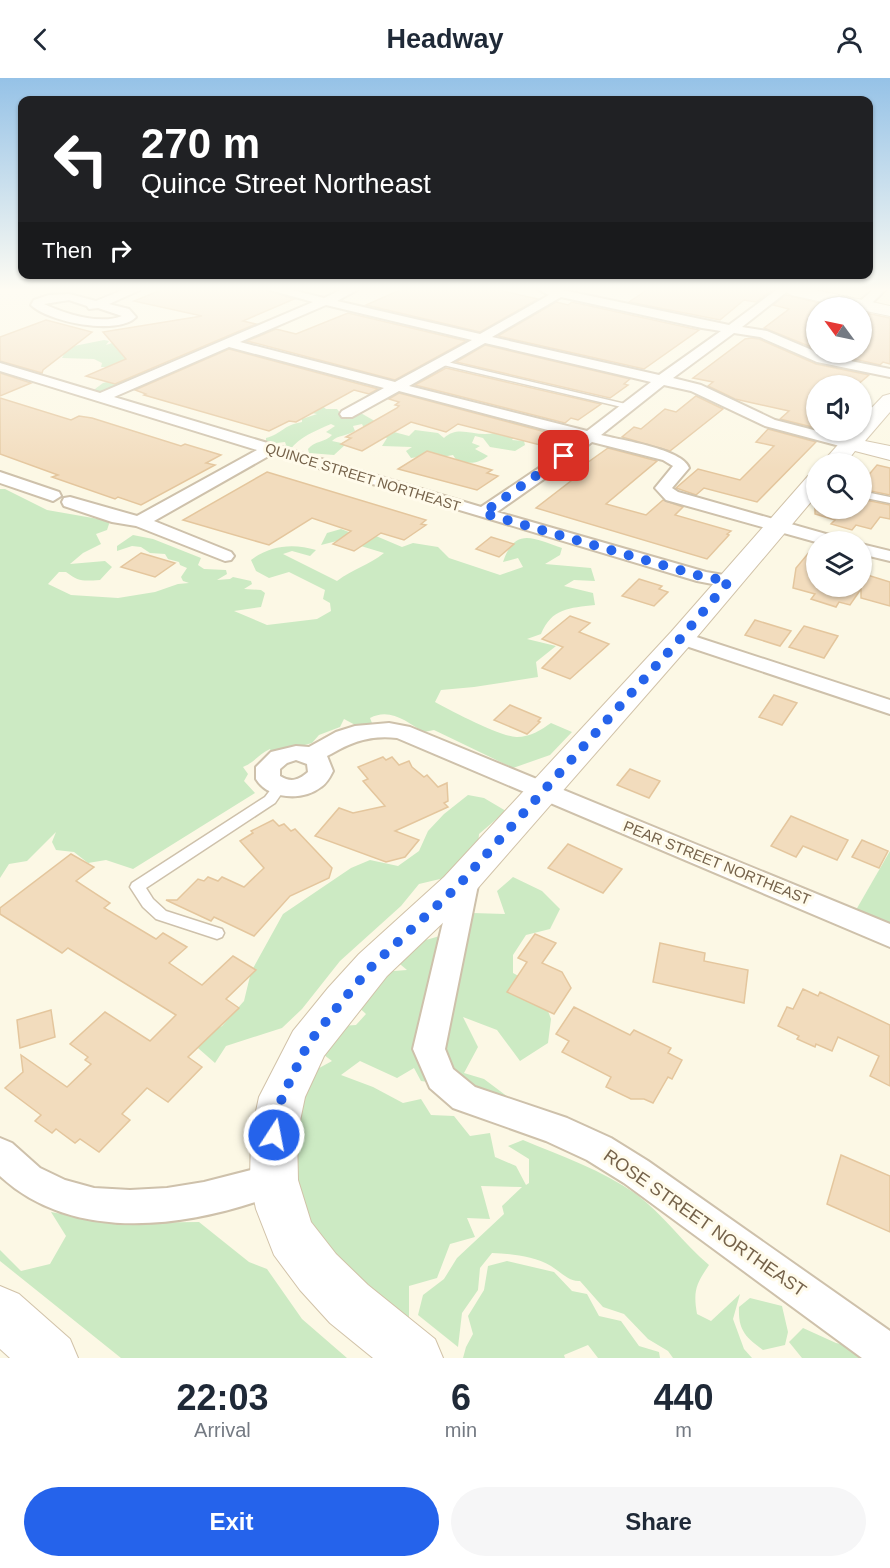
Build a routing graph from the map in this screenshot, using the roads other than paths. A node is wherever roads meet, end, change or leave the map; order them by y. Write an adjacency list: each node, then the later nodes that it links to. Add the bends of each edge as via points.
1 (212, 350): 12 (street)
2 (254, 350): 11 (street)
3 (462, 350): 7 (street)
4 (534, 350): 10 (street)
5 (704, 350): 10 (street)
6 (803, 350): 9 (street, via 822,358)
7 (442, 362): 11 (street); 14 (lane)
8 (0, 368): 12 (street, QUINCE STREET NORTHEAST)
9 (890, 373)
10 (663, 379): 14 (street); 17 (street, via 709,392 770,423)
11 (397, 386): 15 (street); 16 (street)
12 (99, 398): 18 (street, QUINCE STREET NORTHEAST)
13 (890, 400): 17 (street)
14 (630, 407): 16 (street)
15 (347, 414)
16 (590, 436): 27 (street); 29 (street, via 675,460 680,471 663,488 672,496)
17 (851, 444): 19 (street); 20 (street)
18 (270, 449): 27 (street, QUINCE STREET NORTHEAST); 28 (street)
19 (843, 453)
20 (890, 453)
21 (0, 477): 23 (street)
22 (806, 494): 29 (street)
23 (53, 496)
24 (872, 496): 25 (lane)
25 (890, 500)
26 (70, 502): 28 (street)
27 (483, 513): 34 (street, QUINCE STREET NORTHEAST)
28 (140, 522): 32 (street)
29 (777, 526): 30 (street); 34 (street)
30 (806, 534)
31 (872, 552): 33 (street)
32 (225, 556)
33 (890, 556)
34 (729, 581): 35 (street)
35 (681, 638): 36 (street); 38 (street)
36 (890, 707)
37 (280, 787): 38 (street, PEAR STREET NORTHEAST, via 297,788 313,782 321,771 318,760 312,756 341,737 390,730); 40 (lane, via 270,800 136,887 161,915)
38 (543, 792): 39 (street); 41 (street, PEAR STREET NORTHEAST)
39 (468, 874): 43 (street, via 373,965 308,1044 282,1097 274,1135); 45 (street, ROSE STREET NORTHEAST, via 429,1049 441,1078 464,1098 555,1129 599,1149)
40 (217, 933)
41 (890, 936)
42 (0, 1154): 43 (street, via 38,1185 102,1206 166,1206 242,1191)
43 (274, 1180): 47 (street, via 292,1238 318,1272 349,1304)
44 (0, 1313): 46 (street)
45 (890, 1355)
46 (51, 1358)
47 (416, 1358)

